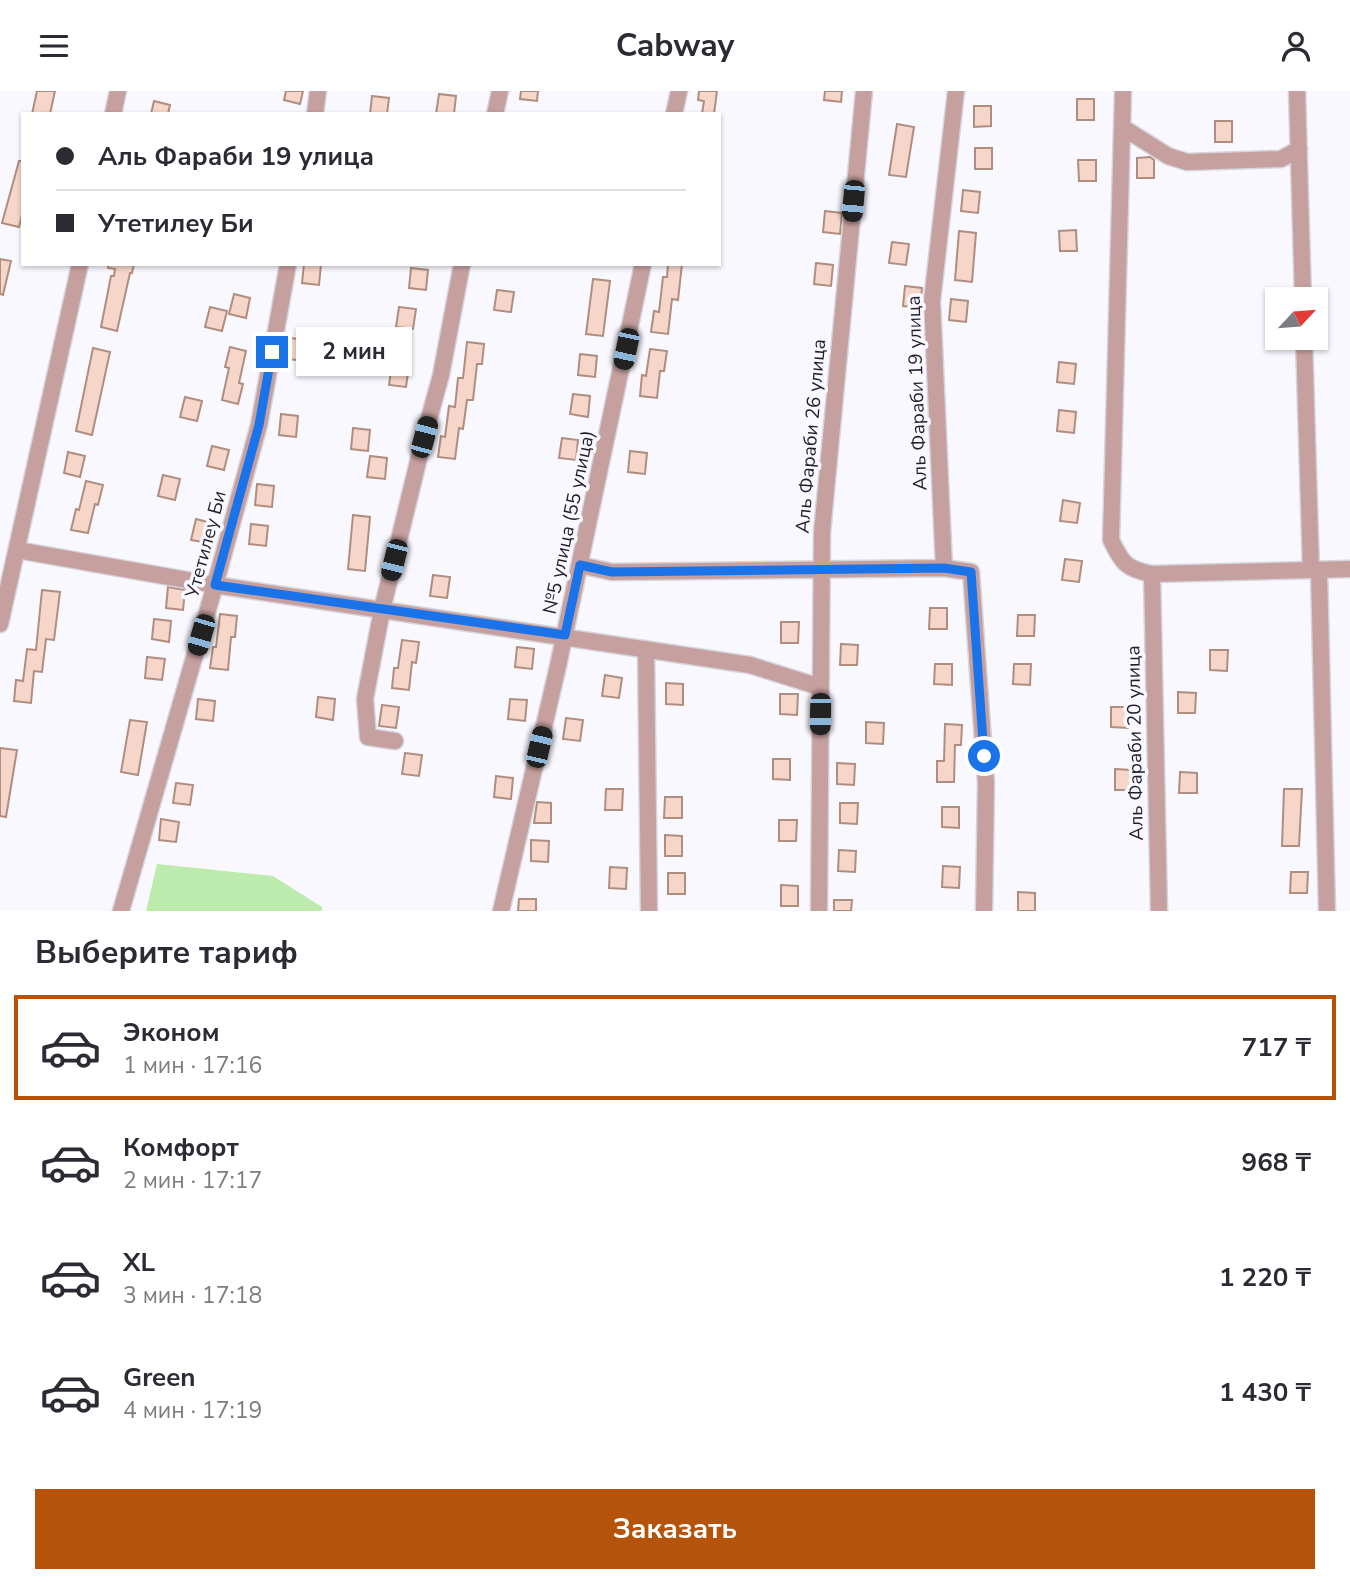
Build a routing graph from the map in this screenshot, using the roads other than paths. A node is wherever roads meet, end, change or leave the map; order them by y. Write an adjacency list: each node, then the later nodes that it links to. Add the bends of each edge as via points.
1 (118, 91): 9 (street)
2 (318, 91): 10 (street)
3 (500, 91): 11 (street)
4 (679, 91): 12 (street)
5 (863, 91): 25 (street, Аль Фараби 26 улица)
6 (956, 91): 23 (street, Аль Фараби 19 улица, via 932,300)
7 (1122, 91): 13 (street)
8 (1297, 91): 14 (street)
9 (113, 112)
10 (315, 112)
11 (495, 112)
12 (674, 112)
13 (1122, 127): 14 (street, via 1168,156 1187,162 1281,159); 27 (street, via 1111,540 1120,559 1133,570)
14 (1299, 149): 19 (street)
15 (80, 266): 21 (street)
16 (288, 266): 28 (street, Утетилеу Би, via 259,425)
17 (462, 266): 29 (street, via 441,375)
18 (643, 266): 22 (street, №5 улица (55 улица))
19 (1303, 287)
20 (1305, 350): 26 (street)
21 (10, 558): 28 (street); 30 (street)
22 (580, 565): 25 (street, via 612,572); 31 (street, №5 улица (55 улица))
23 (944, 568): 25 (street); 39 (street, via 971,572 986,783)
24 (1350, 569): 26 (street)
25 (820, 570): 33 (street, Аль Фараби 26 улица)
26 (1315, 570): 27 (street); 41 (street)
27 (1152, 574): 40 (street, Аль Фараби 20 улица)
28 (215, 585): 29 (street); 35 (street, Утетилеу Би)
29 (382, 610): 31 (street); 34 (street, via 365,699 368,737)
30 (0, 624)
31 (565, 635): 32 (street); 36 (street, №5 улица (55 улица))
32 (646, 649): 33 (street, via 750,664); 37 (street)
33 (820, 687): 38 (street, Аль Фараби 26 улица)
34 (394, 741)
35 (121, 911)
36 (501, 911)
37 (649, 911)
38 (819, 911)
39 (984, 911)
40 (1158, 911)
41 (1327, 911)

